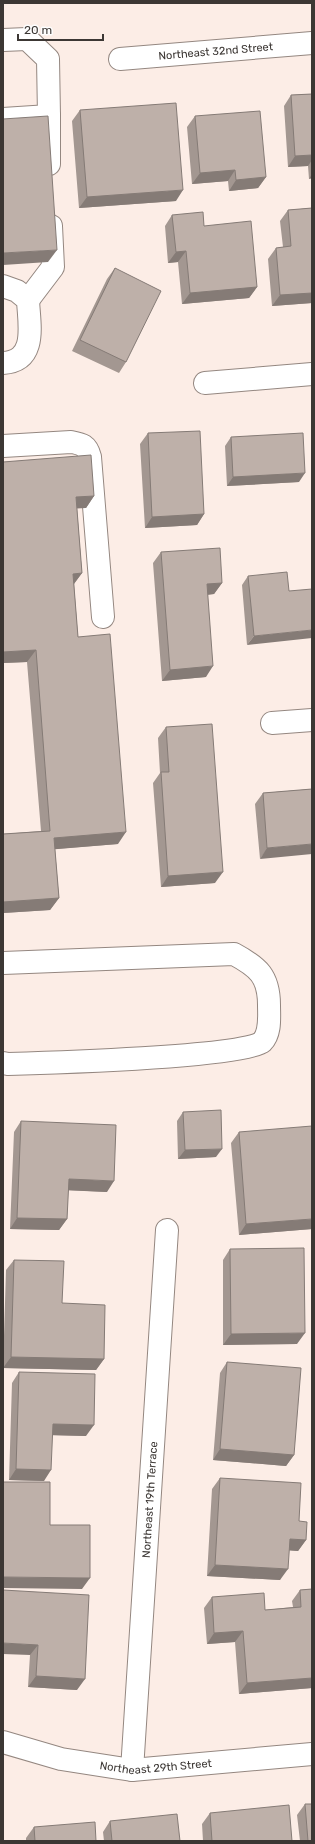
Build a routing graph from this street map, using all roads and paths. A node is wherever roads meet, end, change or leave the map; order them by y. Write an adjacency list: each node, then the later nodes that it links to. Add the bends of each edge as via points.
1 (3, 40): 4 (street, via 27,39 48,59)
2 (312, 43): 3 (street, Northeast 32nd Street)
3 (120, 59)
4 (49, 116): 5 (street); 6 (street)
5 (3, 119)
6 (50, 184)
7 (50, 207): 9 (street, via 53,267)
8 (3, 286): 9 (street, via 17,291)
9 (28, 300): 10 (street, via 30,336 27,349 20,358)
10 (3, 363)
11 (312, 374): 12 (street)
12 (205, 382)
13 (3, 446): 14 (street, via 71,442 88,448)
14 (103, 617)
15 (312, 720): 16 (street)
16 (272, 723)
17 (6, 965): 18 (street, via 234,954 254,965 269,988 269,1027 267,1036 261,1044 199,1055)
18 (3, 1063)
19 (167, 1230): 22 (street, Northeast 19th Terrace)
20 (3, 1742): 22 (street, Northeast 29th Street, via 61,1759)
21 (312, 1754): 22 (street, Northeast 29th Street)
22 (132, 1770)

